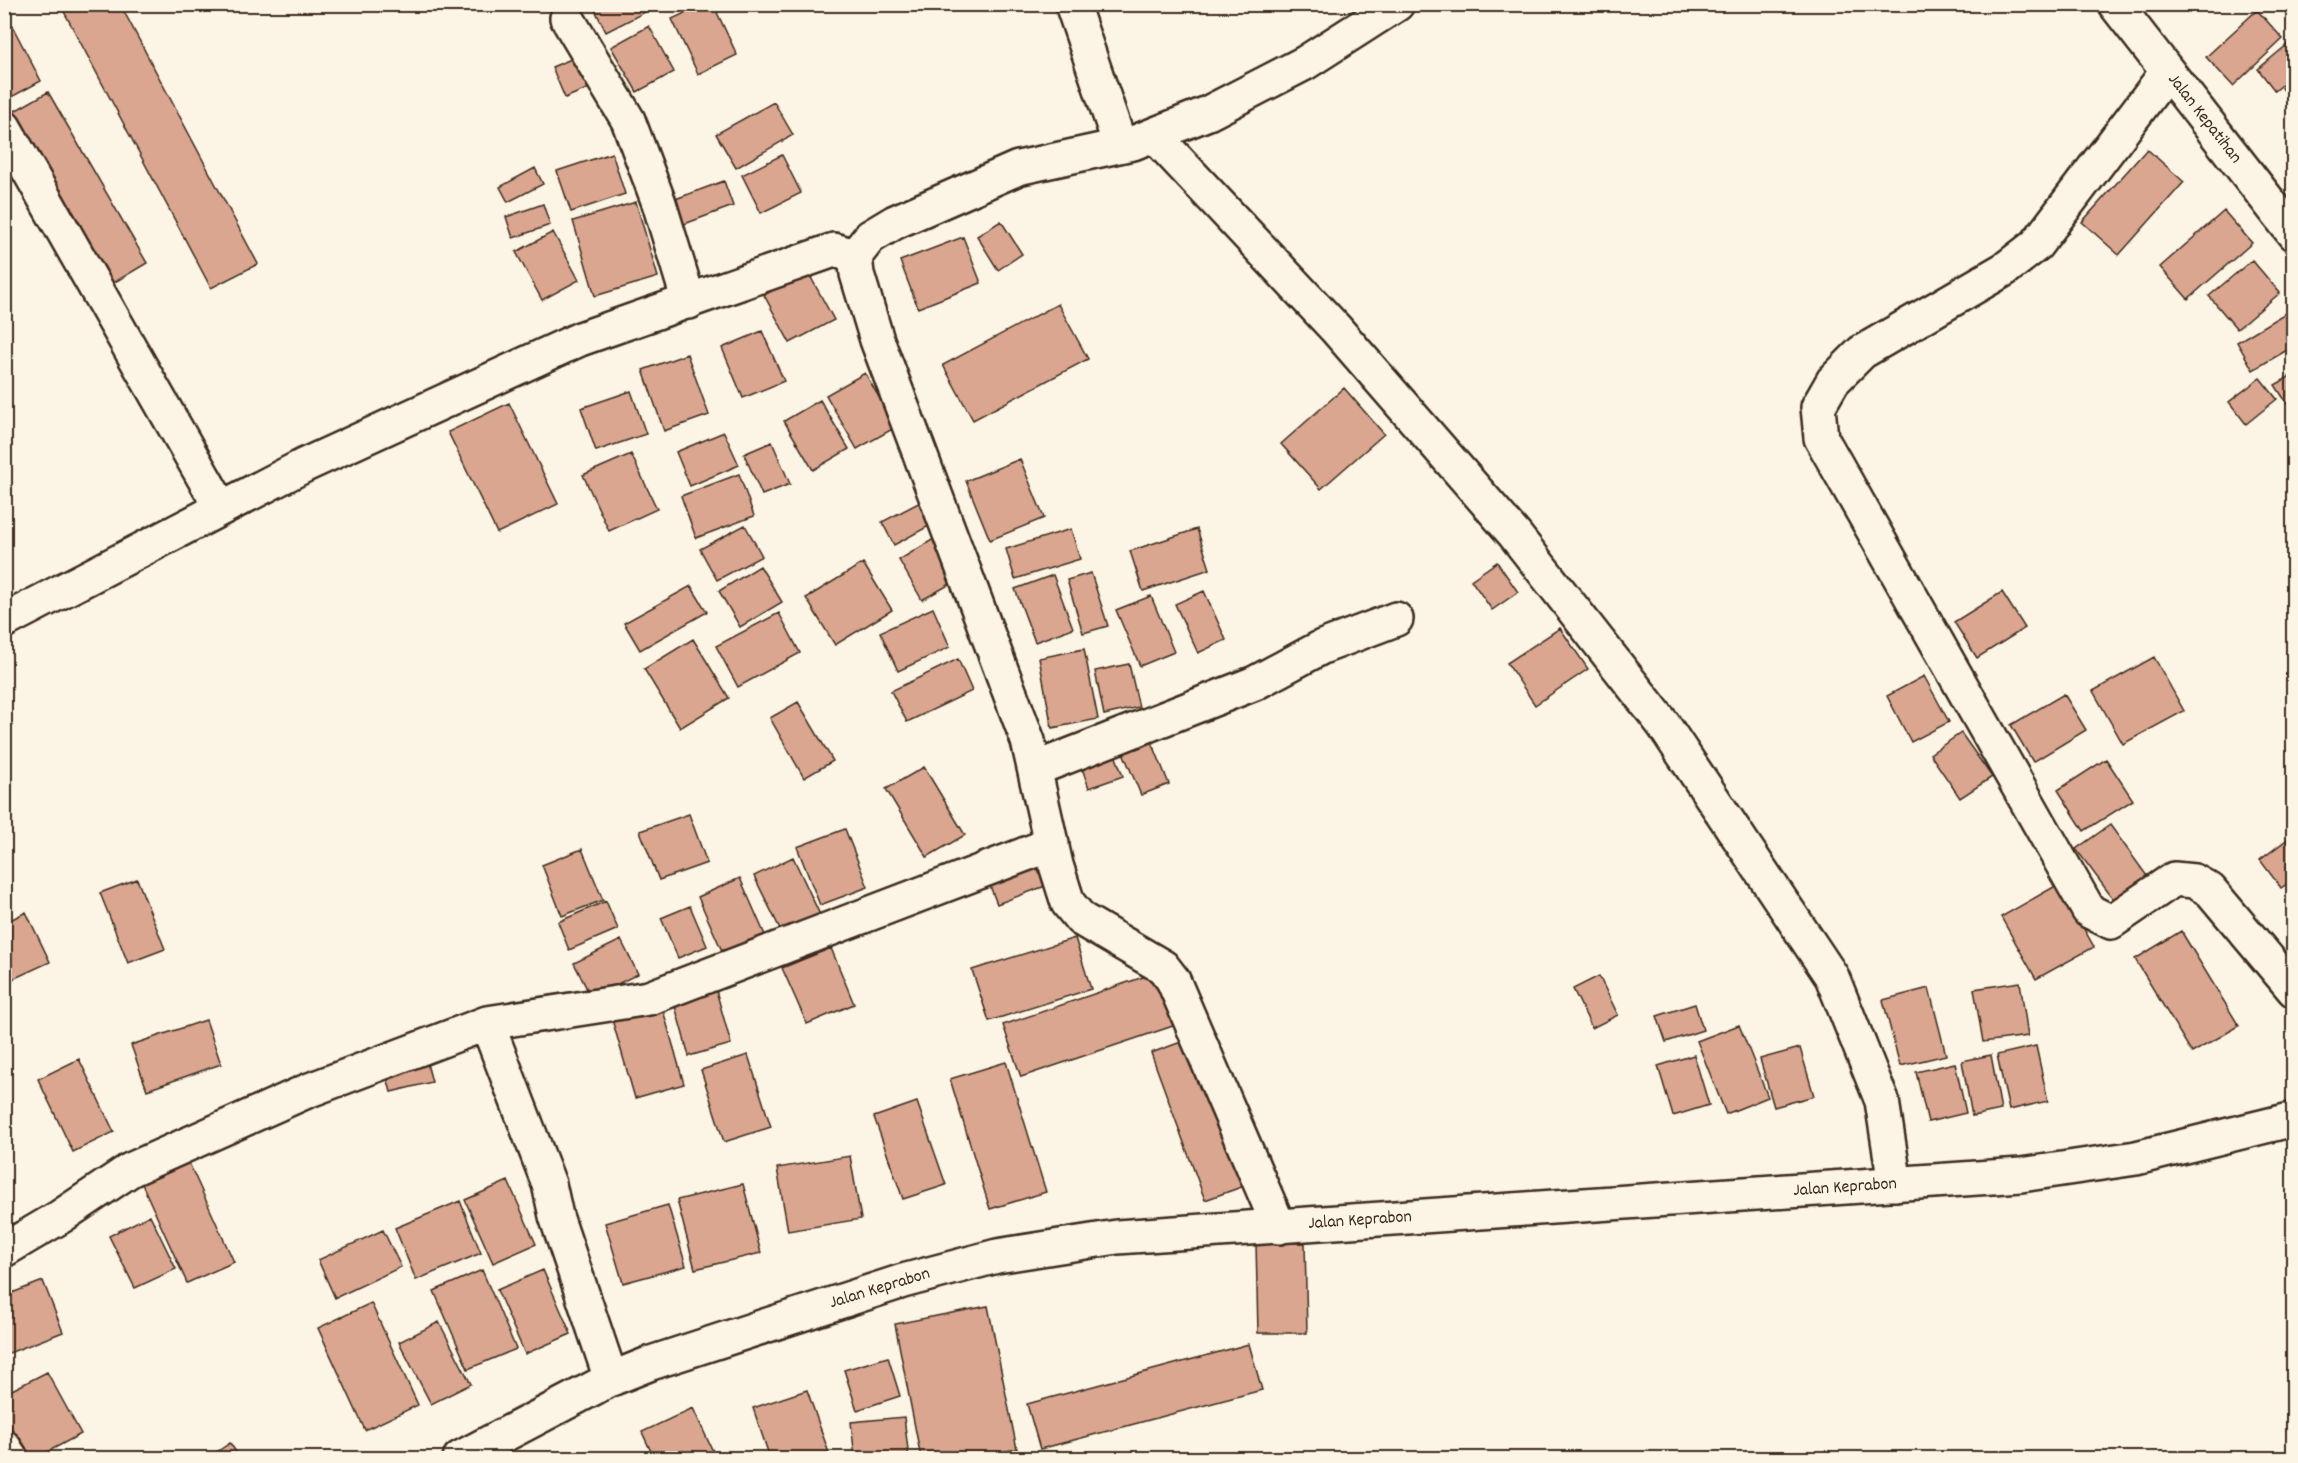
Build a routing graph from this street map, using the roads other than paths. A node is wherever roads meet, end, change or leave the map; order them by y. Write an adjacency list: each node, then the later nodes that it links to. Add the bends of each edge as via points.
1 (1072, 4): 8 (street)
2 (1397, 4): 7 (street, via 1305,63 1208,113)
3 (2115, 4): 5 (street, Jalan Kepatihan)
4 (567, 18): 11 (street, via 628,120 659,203)
5 (2167, 72): 9 (street, Jalan Kepatihan); 17 (street, via 2036,245 2005,269 1862,352 1833,381 1818,407 1821,438 2090,911 2111,922 2174,879 2194,881 2210,890)
6 (4, 127): 12 (street)
7 (1154, 135): 8 (street); 20 (street, via 1336,329 1515,536 1663,724 1832,977 1882,1101)
8 (1120, 145): 10 (street, via 1018,168 895,222 870,237)
9 (2294, 234)
10 (855, 256): 11 (street, via 834,250); 15 (street, via 877,340 1028,741)
11 (689, 302): 12 (street, via 580,339 305,465)
12 (221, 508): 14 (street)
13 (1396, 619): 15 (street, via 1322,647 1255,683)
14 (4, 621)
15 (1035, 769): 16 (street)
16 (1052, 844): 18 (street, via 649,998); 21 (street, via 1068,903 1081,919 1156,963 1173,980)
17 (2294, 990)
18 (487, 1023): 22 (street, via 307,1092 130,1170 60,1218); 23 (street, via 549,1185)
19 (2294, 1119): 20 (street, Jalan Keprabon, via 2136,1158 2021,1175)
20 (1895, 1184): 21 (street, Jalan Keprabon)
21 (1279, 1227): 23 (street, Jalan Keprabon, via 1117,1237 997,1256 903,1281)
22 (4, 1250)
23 (610, 1379): 26 (street, Jalan Keprabon)
24 (4, 1447): 25 (street)
25 (11, 1458)
26 (460, 1458)

